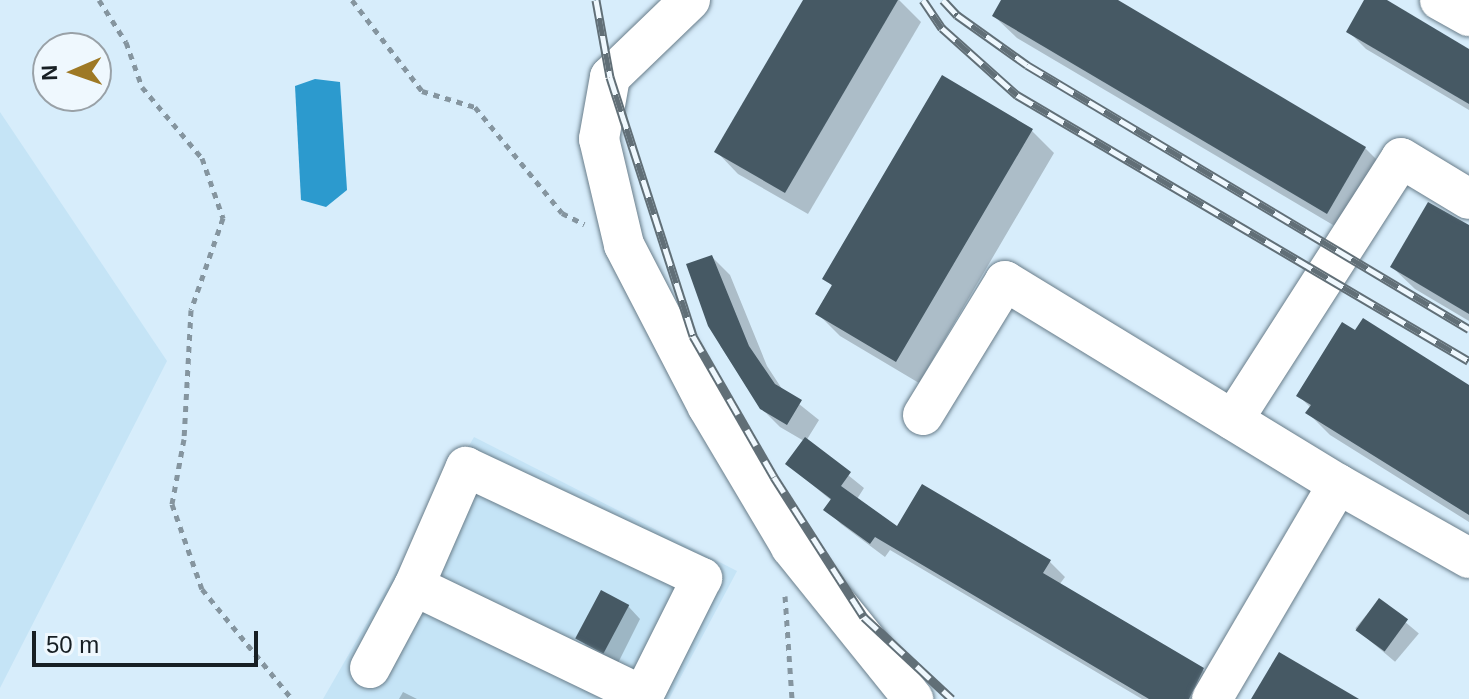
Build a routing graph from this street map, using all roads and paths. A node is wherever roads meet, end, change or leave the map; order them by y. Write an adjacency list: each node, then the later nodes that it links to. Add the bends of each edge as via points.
1 (99, 0): 16 (path, via 126,42 142,87 202,158 223,218 191,310 184,439 172,504 202,589)
2 (352, 0): 7 (path, via 422,91 475,107 562,213)
3 (690, 0): 7 (lane, via 610,77 599,139)
4 (1440, 0): 5 (lane)
5 (1469, 16)
6 (1469, 199): 9 (lane, via 1401,158)
7 (624, 245): 11 (lane, via 708,407)
8 (923, 415): 9 (lane, via 1005,281)
9 (1233, 420): 10 (lane)
10 (1338, 484): 12 (lane); 19 (lane)
11 (791, 547): 17 (path, via 784,604); 18 (lane)
12 (1469, 558)
13 (414, 586): 14 (lane); 15 (lane); 15 (lane, via 466,467 702,578)
14 (370, 668)
15 (645, 698)
16 (292, 699)
17 (792, 699)
18 (913, 699)
19 (1212, 699)

